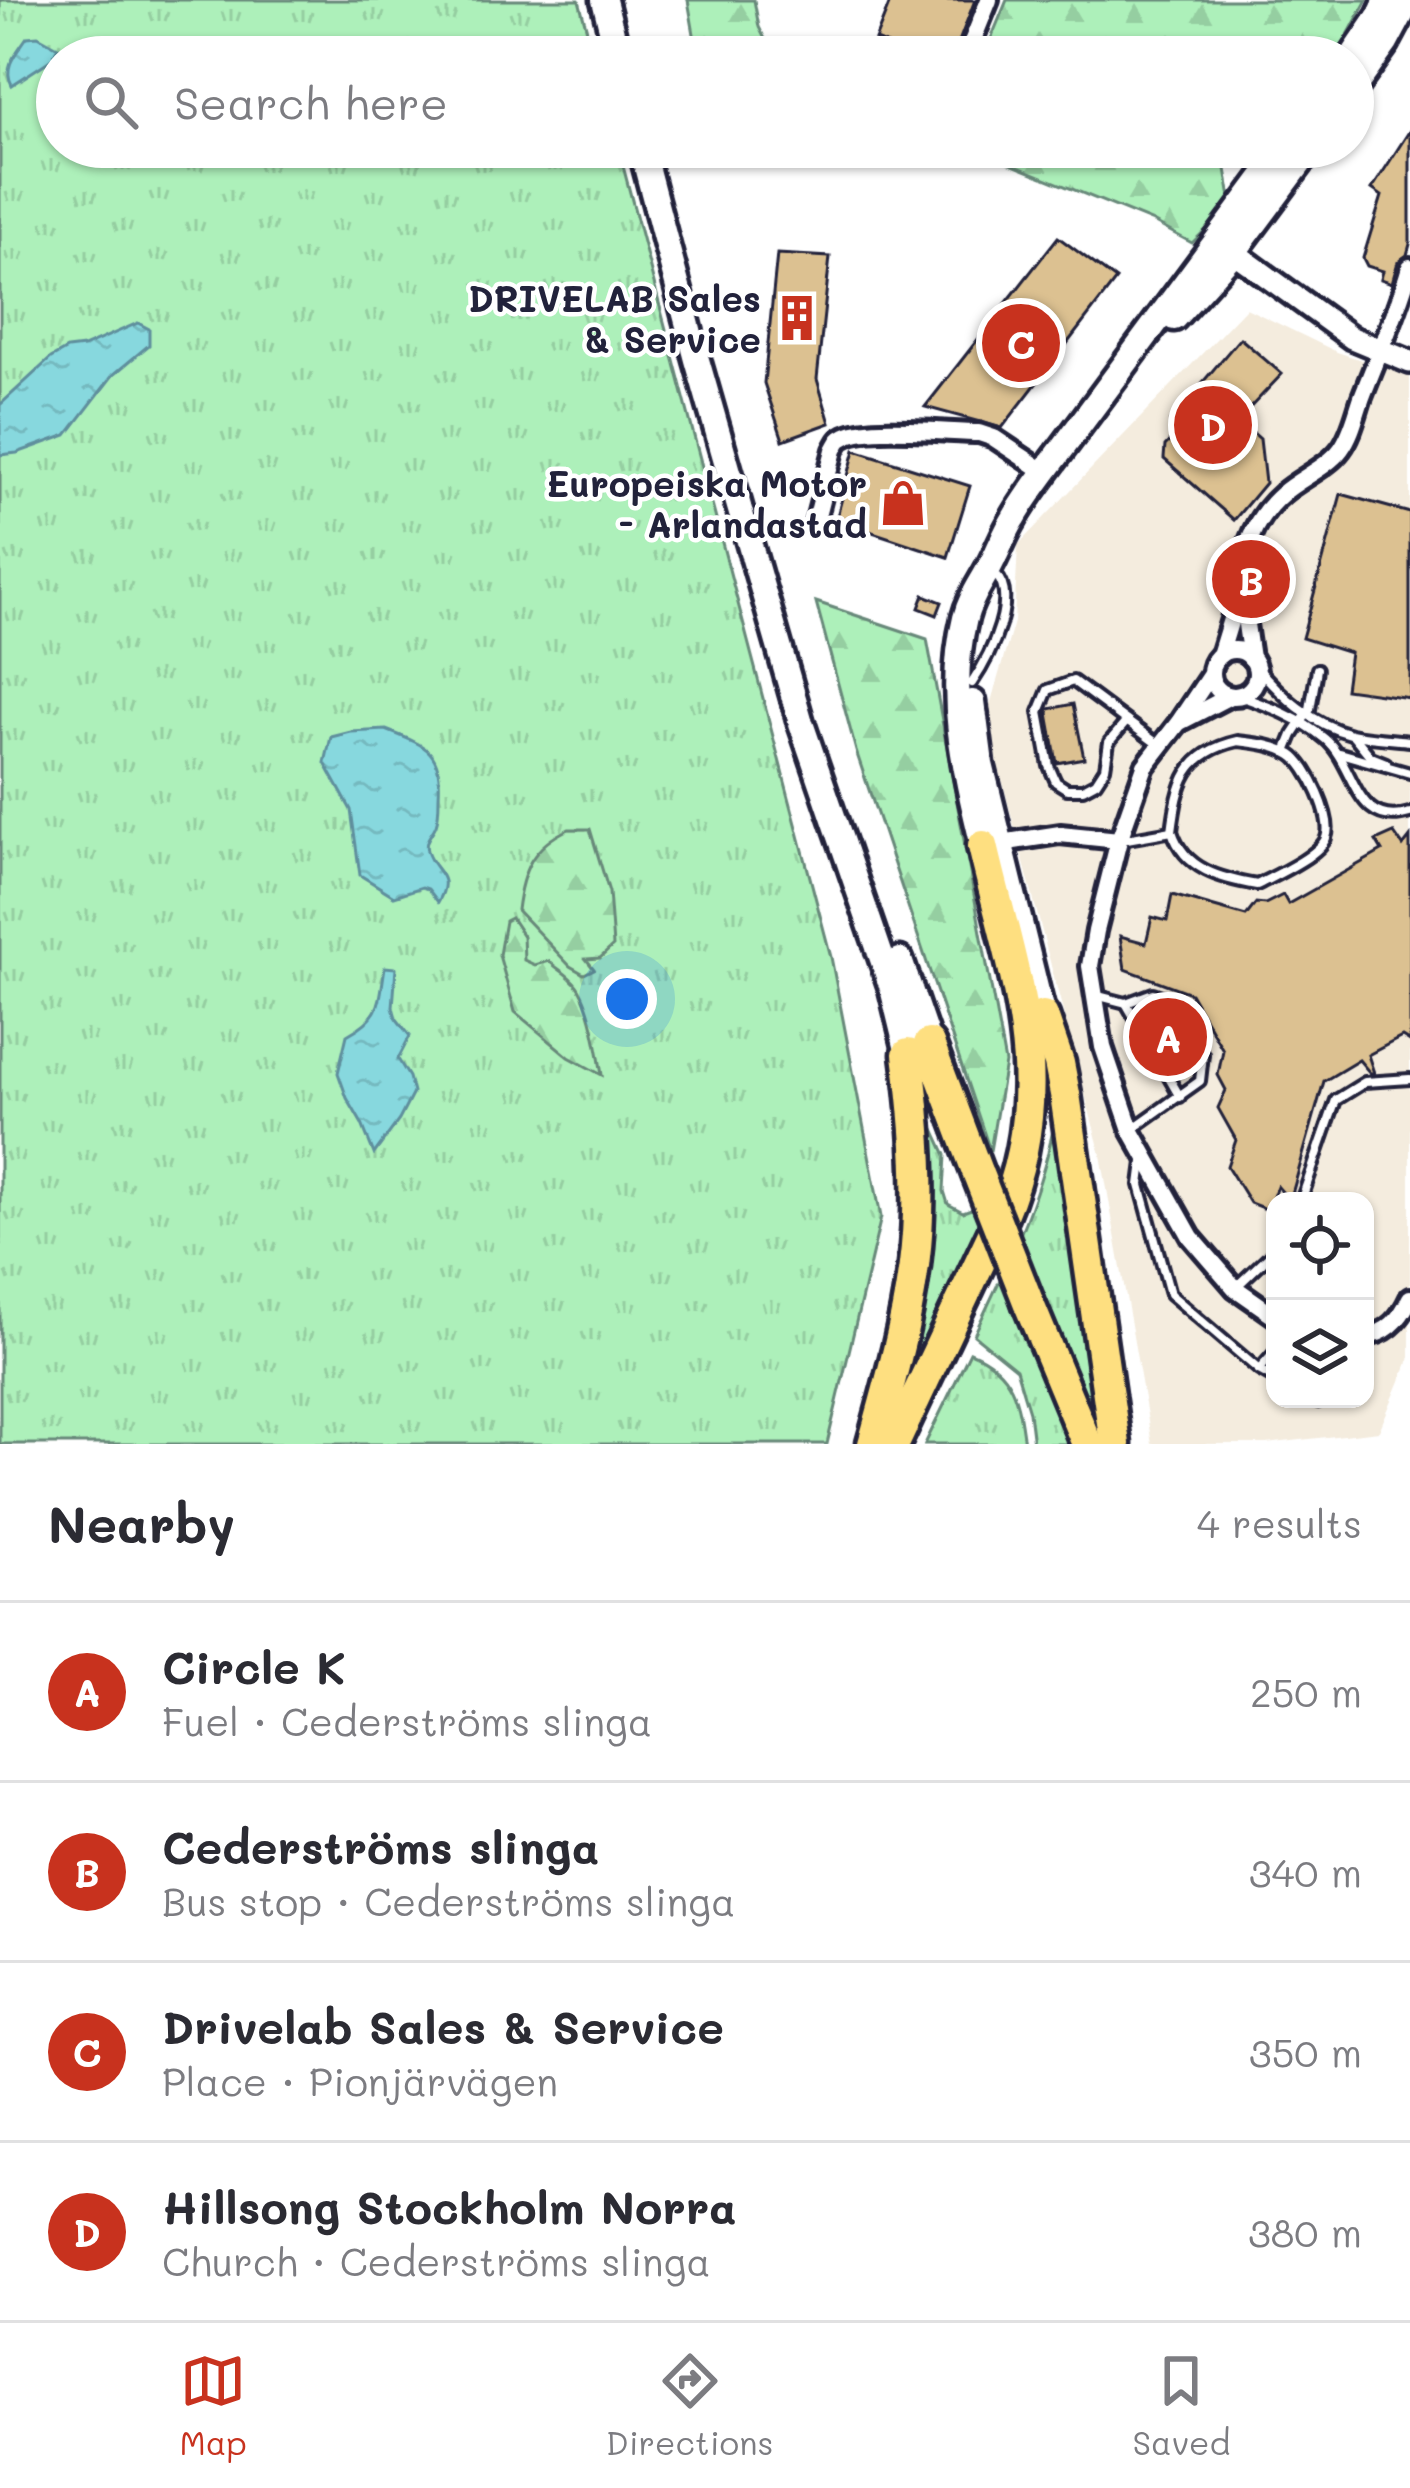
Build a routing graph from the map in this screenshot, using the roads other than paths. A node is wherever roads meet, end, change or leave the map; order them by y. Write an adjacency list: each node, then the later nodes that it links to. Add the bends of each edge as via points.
1 (604, 0): 5 (main road)
2 (989, 0): 6 (street)
3 (1387, 0): 7 (main road)
4 (1409, 0): 8 (main road)
5 (613, 36)
6 (974, 36)
7 (1366, 36)
8 (1374, 60)
9 (647, 168): 41 (main road, via 802,723)
10 (1273, 168): 12 (main road)
11 (1293, 168): 12 (main road)
12 (1225, 245): 14 (street); 16 (main road)
13 (1410, 267): 14 (street)
14 (1382, 352): 15 (street); 19 (street, via 1341,450 1259,520)
15 (1410, 362)
16 (1045, 472): 17 (street, via 979,433 849,434 834,450); 18 (main road)
17 (814, 524)
18 (988, 570): 37 (main road, via 973,683); 37 (main road, via 966,615 958,672 959,740)
19 (1241, 586): 20 (street); 21 (street)
20 (1220, 655): 21 (street, via 1236,650); 23 (street)
21 (1253, 662): 24 (street, via 1254,684); 25 (lane)
22 (1317, 669): 25 (lane)
23 (1210, 674): 24 (street); 27 (street)
24 (1234, 696): 25 (lane); 27 (street)
25 (1304, 718): 28 (lane); 31 (lane); 32 (lane)
26 (1127, 722): 26 (lane, via 1072,681 1048,690 1039,712 1056,782 1067,789 1096,782 1108,742); 30 (lane)
27 (1179, 722): 30 (street)
28 (1352, 734): 29 (lane); 33 (lane, via 1371,757)
29 (1410, 741)
30 (1159, 745): 36 (street)
31 (1286, 752): 35 (lane, via 1238,741 1215,746 1180,784); 35 (lane, via 1298,758 1328,816 1326,839 1314,853 1257,885 1200,868)
32 (1339, 753): 33 (lane); 34 (lane, via 1371,809)
33 (1410, 773)
34 (1410, 813)
35 (1172, 831): 36 (lane)
36 (1119, 840): 37 (street, via 1060,834); 38 (street, via 1090,966)
37 (991, 845): 40 (main road); 56 (highway, via 1022,1008 1029,1110 1012,1192)
38 (1094, 995): 39 (lane); 44 (street)
39 (1126, 1004): 43 (lane); 43 (lane, via 1153,993 1170,999 1203,1054 1200,1081)
40 (1043, 1016): 57 (highway, via 1043,1111 1028,1190); 59 (highway, via 1065,1094)
41 (919, 1049): 55 (highway, via 919,1217 910,1295); 58 (highway, bridge)
42 (1410, 1079): 46 (lane, via 1365,1082 1336,1100)
43 (1180, 1097): 44 (lane)
44 (1131, 1130): 45 (street)
45 (1144, 1155): 48 (street, via 1192,1238); 53 (lane, via 1140,1185 1171,1294)
46 (1304, 1192)
47 (1266, 1259): 48 (lane)
48 (1235, 1288): 50 (street)
49 (1410, 1298): 51 (street, via 1401,1317)
50 (1266, 1310)
51 (1374, 1335)
52 (1266, 1362): 53 (lane)
53 (1258, 1370): 54 (lane)
54 (1266, 1374)
55 (873, 1444)
56 (894, 1444)
57 (912, 1444)
58 (1088, 1444)
59 (1115, 1444)

